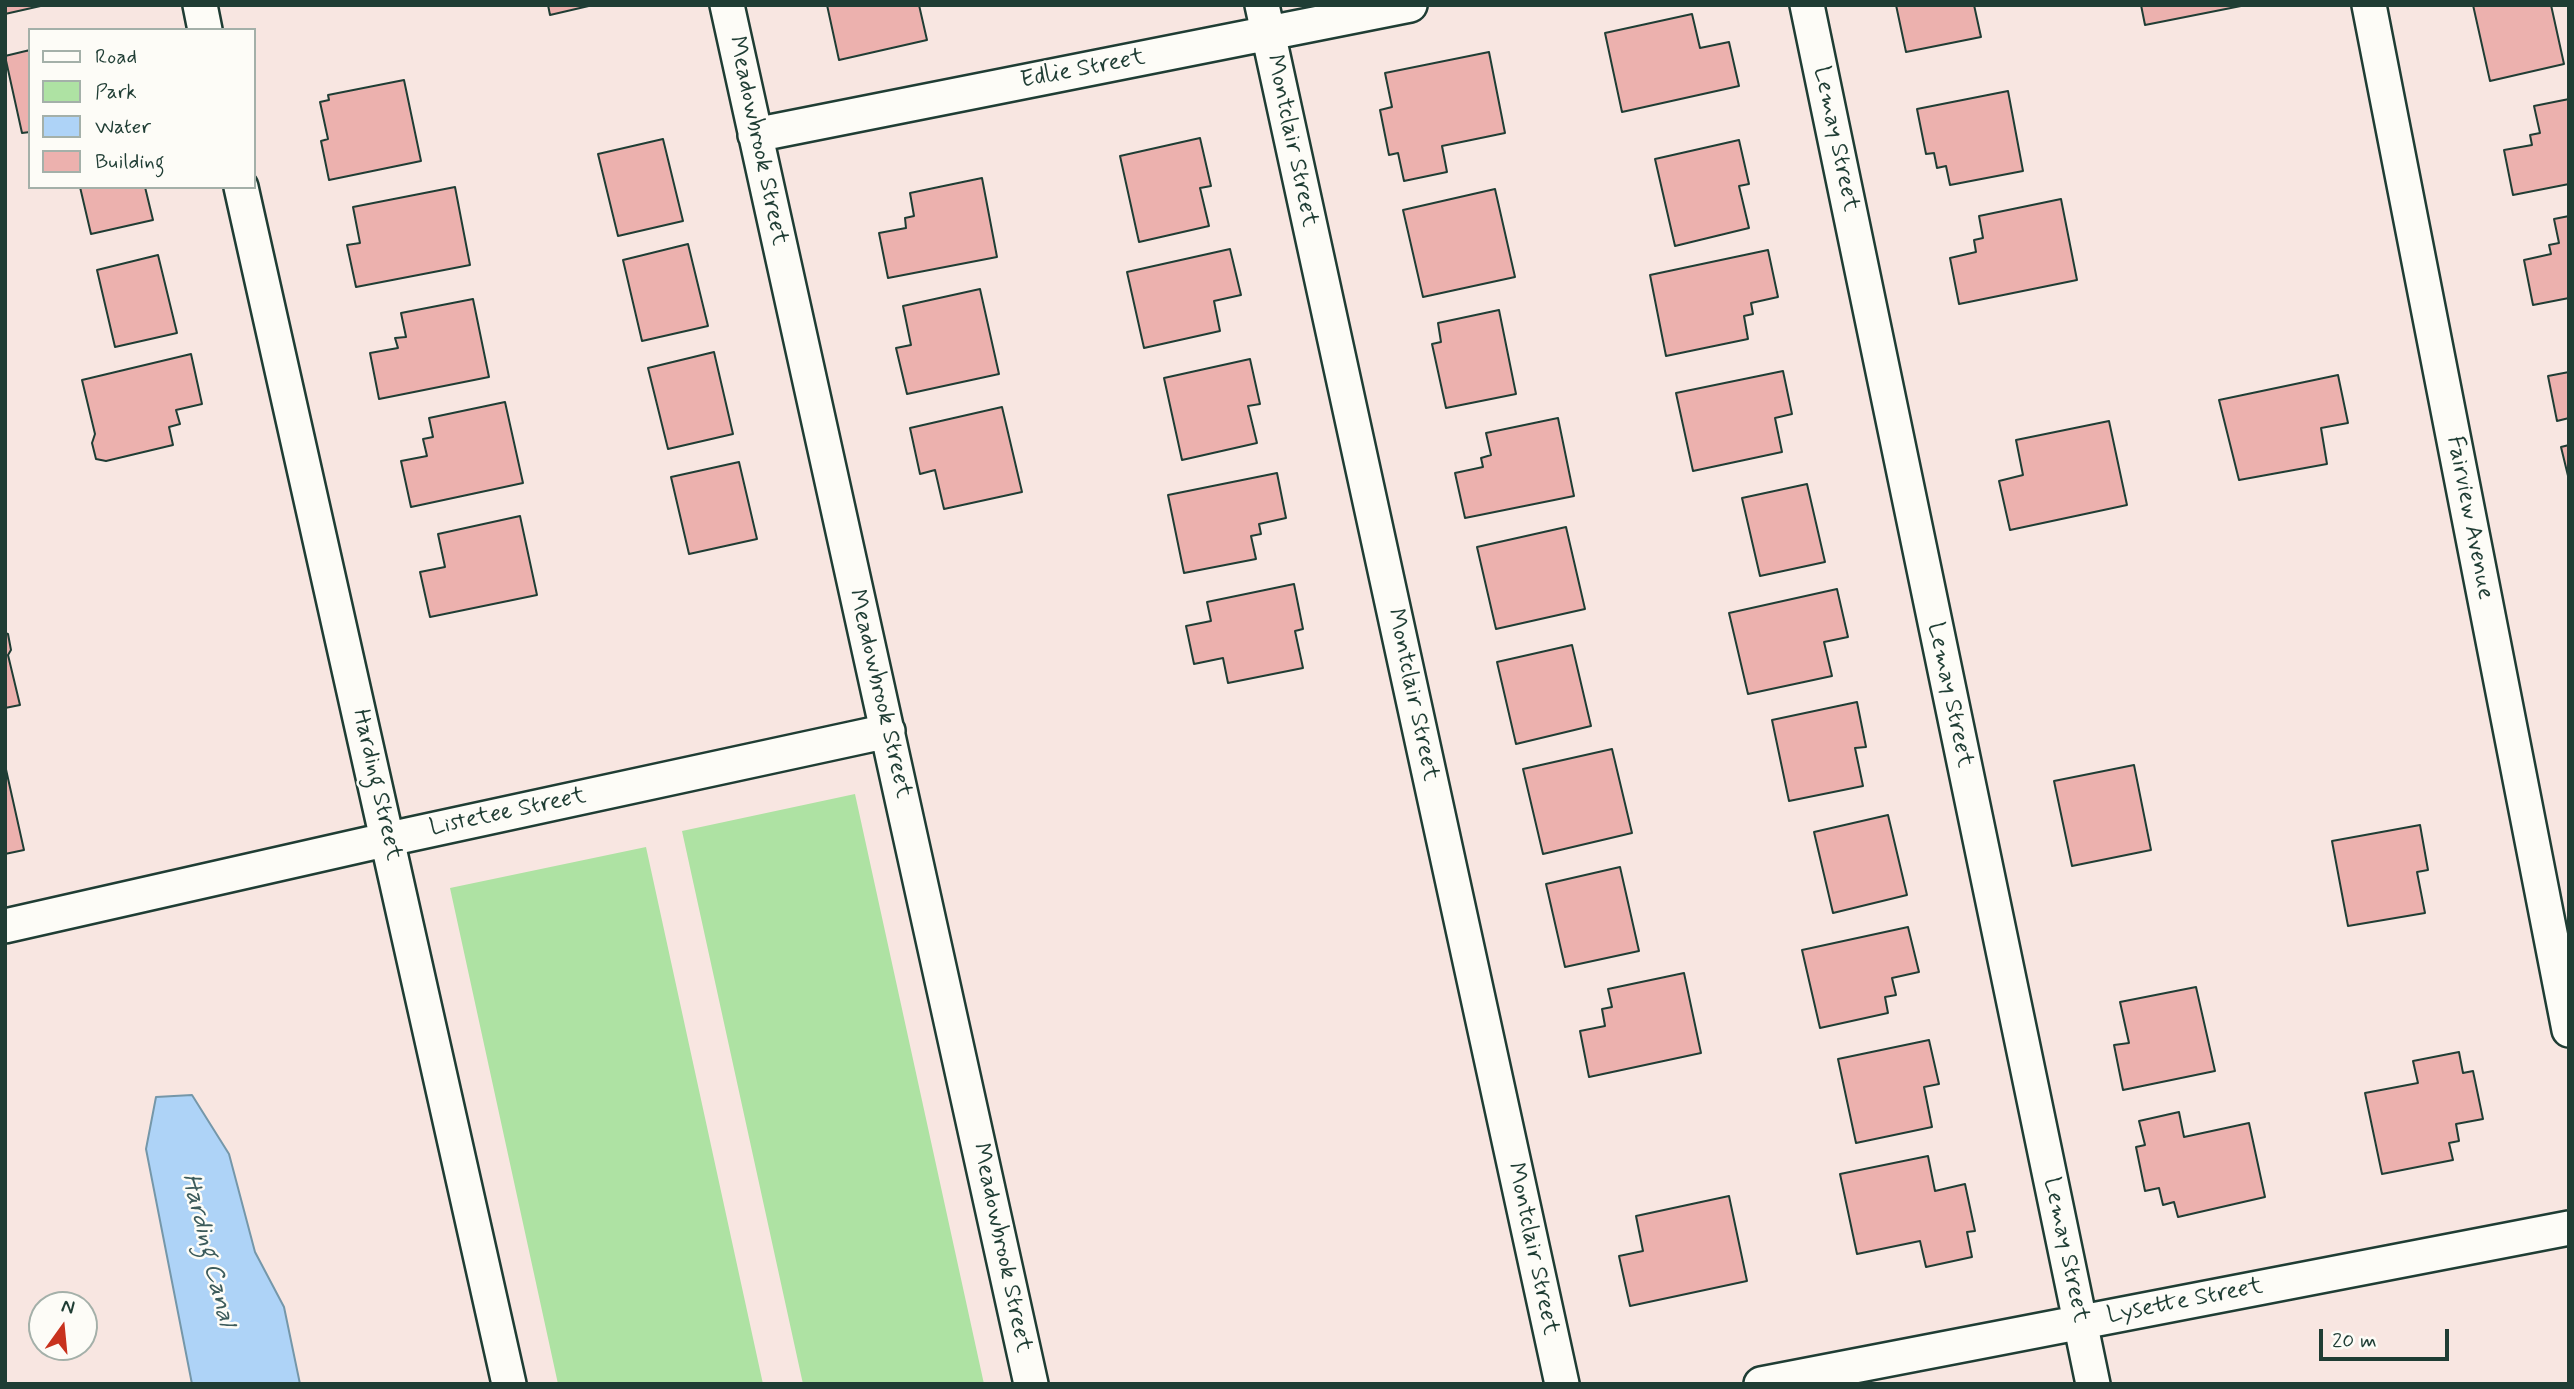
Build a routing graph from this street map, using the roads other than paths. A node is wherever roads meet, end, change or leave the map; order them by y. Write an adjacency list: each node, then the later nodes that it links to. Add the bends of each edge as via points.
1 (200, 5): 7 (street)
2 (727, 5): 8 (street, Meadowbrook Street)
3 (1410, 5): 6 (street, Edlie Street)
4 (1807, 5): 15 (street, Lemay Street)
5 (2369, 5): 13 (street, Fairview Avenue)
6 (1265, 20): 8 (street, Edlie Street); 18 (street, Montclair Street)
7 (205, 28)
8 (755, 135): 10 (street, Meadowbrook Street)
9 (241, 189): 11 (street, Harding Street)
10 (888, 731): 11 (street, Listetee Street); 17 (street, Meadowbrook Street)
11 (389, 839): 12 (street, Listetee Street); 16 (street, Harding Street)
12 (5, 926)
13 (2569, 1030)
14 (2569, 1228): 15 (street, Lysette Street)
15 (2080, 1322): 19 (street, Lysette Street); 20 (street, Lemay Street)
16 (509, 1384)
17 (1031, 1384)
18 (1562, 1384)
19 (1761, 1384)
20 (2093, 1384)

